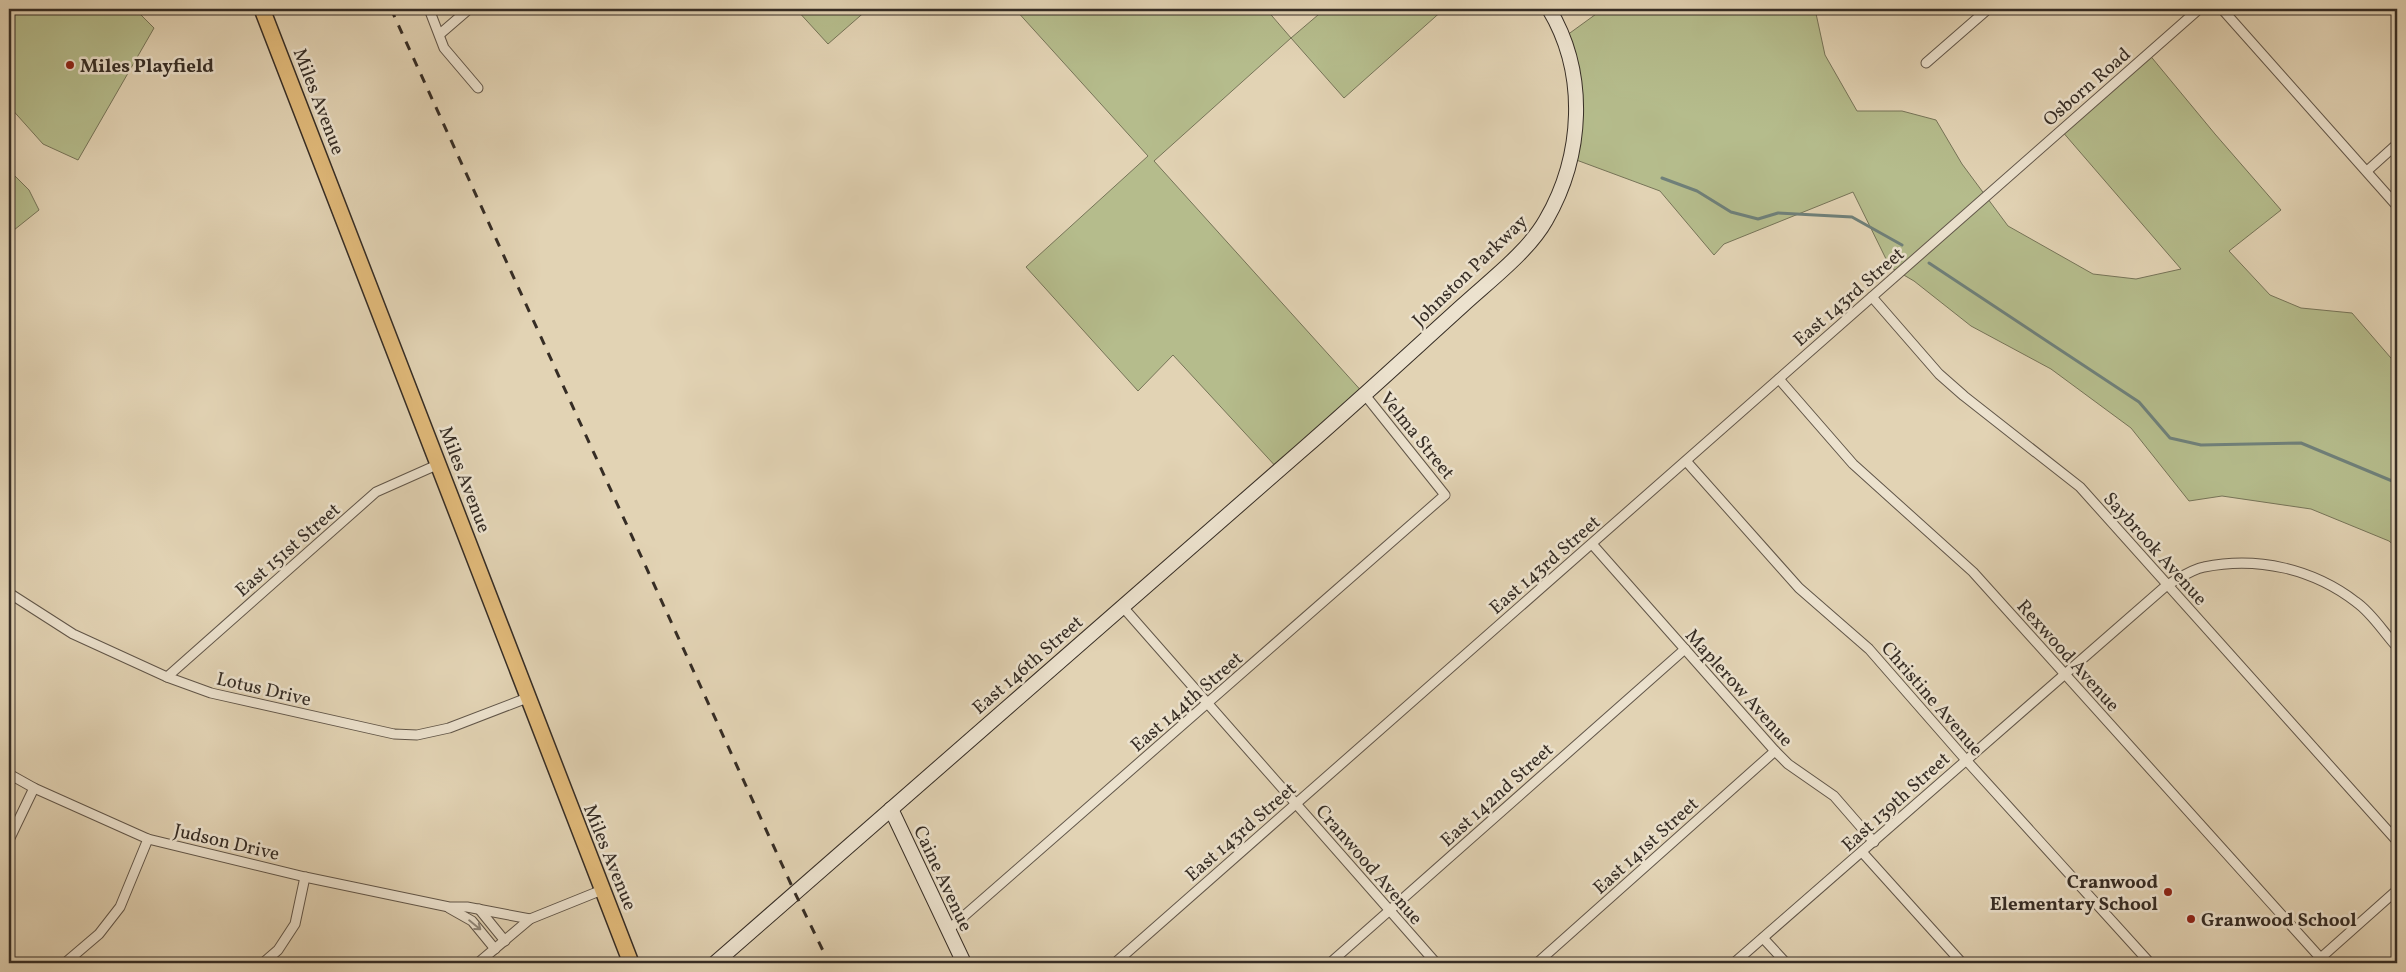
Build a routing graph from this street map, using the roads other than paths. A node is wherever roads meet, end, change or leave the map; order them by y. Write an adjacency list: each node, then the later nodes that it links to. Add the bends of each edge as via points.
1 (262, 9): 19 (main road, Miles Avenue)
2 (429, 9): 8 (street)
3 (468, 9): 8 (street)
4 (1549, 9): 17 (street, Johnston Parkway, via 1568,51 1577,110 1574,150 1546,222 1520,253)
5 (1988, 9): 9 (street)
6 (2199, 9): 13 (street, Osborn Road)
7 (2222, 9): 12 (street)
8 (440, 34): 10 (street, via 444,48)
9 (1926, 63)
10 (478, 88)
11 (2397, 144): 12 (street)
12 (2367, 171): 14 (street)
13 (1995, 188): 15 (street, East 143rd Street)
14 (2397, 206)
15 (1872, 297): 16 (street, East 143rd Street); 22 (street, Saybrook Avenue, via 1939,374 2080,487)
16 (1779, 379): 18 (street, East 143rd Street); 27 (street, Rexwood Avenue, via 1853,464 1973,572)
17 (1365, 395): 20 (street, Velma Street); 24 (street, East 146th Street)
18 (1686, 461): 21 (street, East 143rd Street); 32 (street, Christine Avenue, via 1784,572 1869,649)
19 (439, 464): 28 (street, East 151st Street, via 376,492); 29 (main road, Miles Avenue)
20 (1445, 496): 30 (street, East 144th Street)
21 (1592, 544): 26 (street, Maplerow Avenue); 35 (street, East 143rd Street)
22 (2167, 585): 25 (street, East 139th Street, via 2202,567 2240,562 2274,565 2306,573 2357,602); 27 (street, East 139th Street); 39 (street, Saybrook Avenue)
23 (9, 593): 28 (street, Lotus Drive, via 73,634)
24 (1122, 606): 30 (street, Cranwood Avenue); 36 (street, East 146th Street)
25 (2397, 647)
26 (1684, 649): 31 (street, Maplerow Avenue); 47 (street, East 142nd Street)
27 (2064, 675): 32 (street, East 139th Street); 53 (street, Rexwood Avenue)
28 (167, 677): 29 (street, Lotus Drive, via 212,694 394,734 417,735 449,728)
29 (527, 698): 43 (main road, Miles Avenue)
30 (1208, 703): 35 (street, Cranwood Avenue); 49 (street, East 144th Street)
31 (1775, 751): 40 (street, Maplerow Avenue, via 1834,796); 63 (street, East 141st Street)
32 (1966, 760): 40 (street, East 139th Street); 67 (street, Christine Avenue)
33 (9, 774): 34 (street, Judson Drive)
34 (34, 788): 37 (street, Judson Drive); 38 (street)
35 (1296, 804): 47 (street, Cranwood Avenue); 60 (street, East 143rd Street)
36 (891, 809): 49 (street, Caine Avenue); 58 (street, East 146th Street)
37 (148, 839): 42 (street, Judson Drive); 54 (street, via 120,906 99,934)
38 (9, 840)
39 (2397, 841)
40 (1874, 842): 41 (street, East 139th Street)
41 (1862, 852): 50 (street, East 139th Street); 66 (street)
42 (305, 877): 45 (street, Judson Drive); 55 (street, via 296,924 278,950)
43 (602, 890): 48 (street); 57 (main road, Miles Avenue)
44 (2397, 890): 53 (street)
45 (449, 908): 46 (street, Judson Drive); 52 (street, Judson Drive, one-way to 52, via 472,921)
46 (478, 909): 48 (street, Judson Drive); 51 (street)
47 (1389, 911): 61 (street, East 142nd Street); 62 (street, Cranwood Avenue)
48 (530, 919): 51 (street)
49 (948, 930): 59 (street, Caine Avenue)
50 (1763, 938): 64 (street, East 139th Street); 65 (street)
51 (505, 941): 52 (street)
52 (495, 949): 56 (street)
53 (2320, 962)
54 (65, 963)
55 (263, 963)
56 (478, 963)
57 (631, 963)
58 (716, 963)
59 (964, 963)
60 (1115, 963)
61 (1330, 963)
62 (1436, 963)
63 (1537, 963)
64 (1734, 963)
65 (1786, 963)
66 (1962, 963)
67 (2150, 963)

